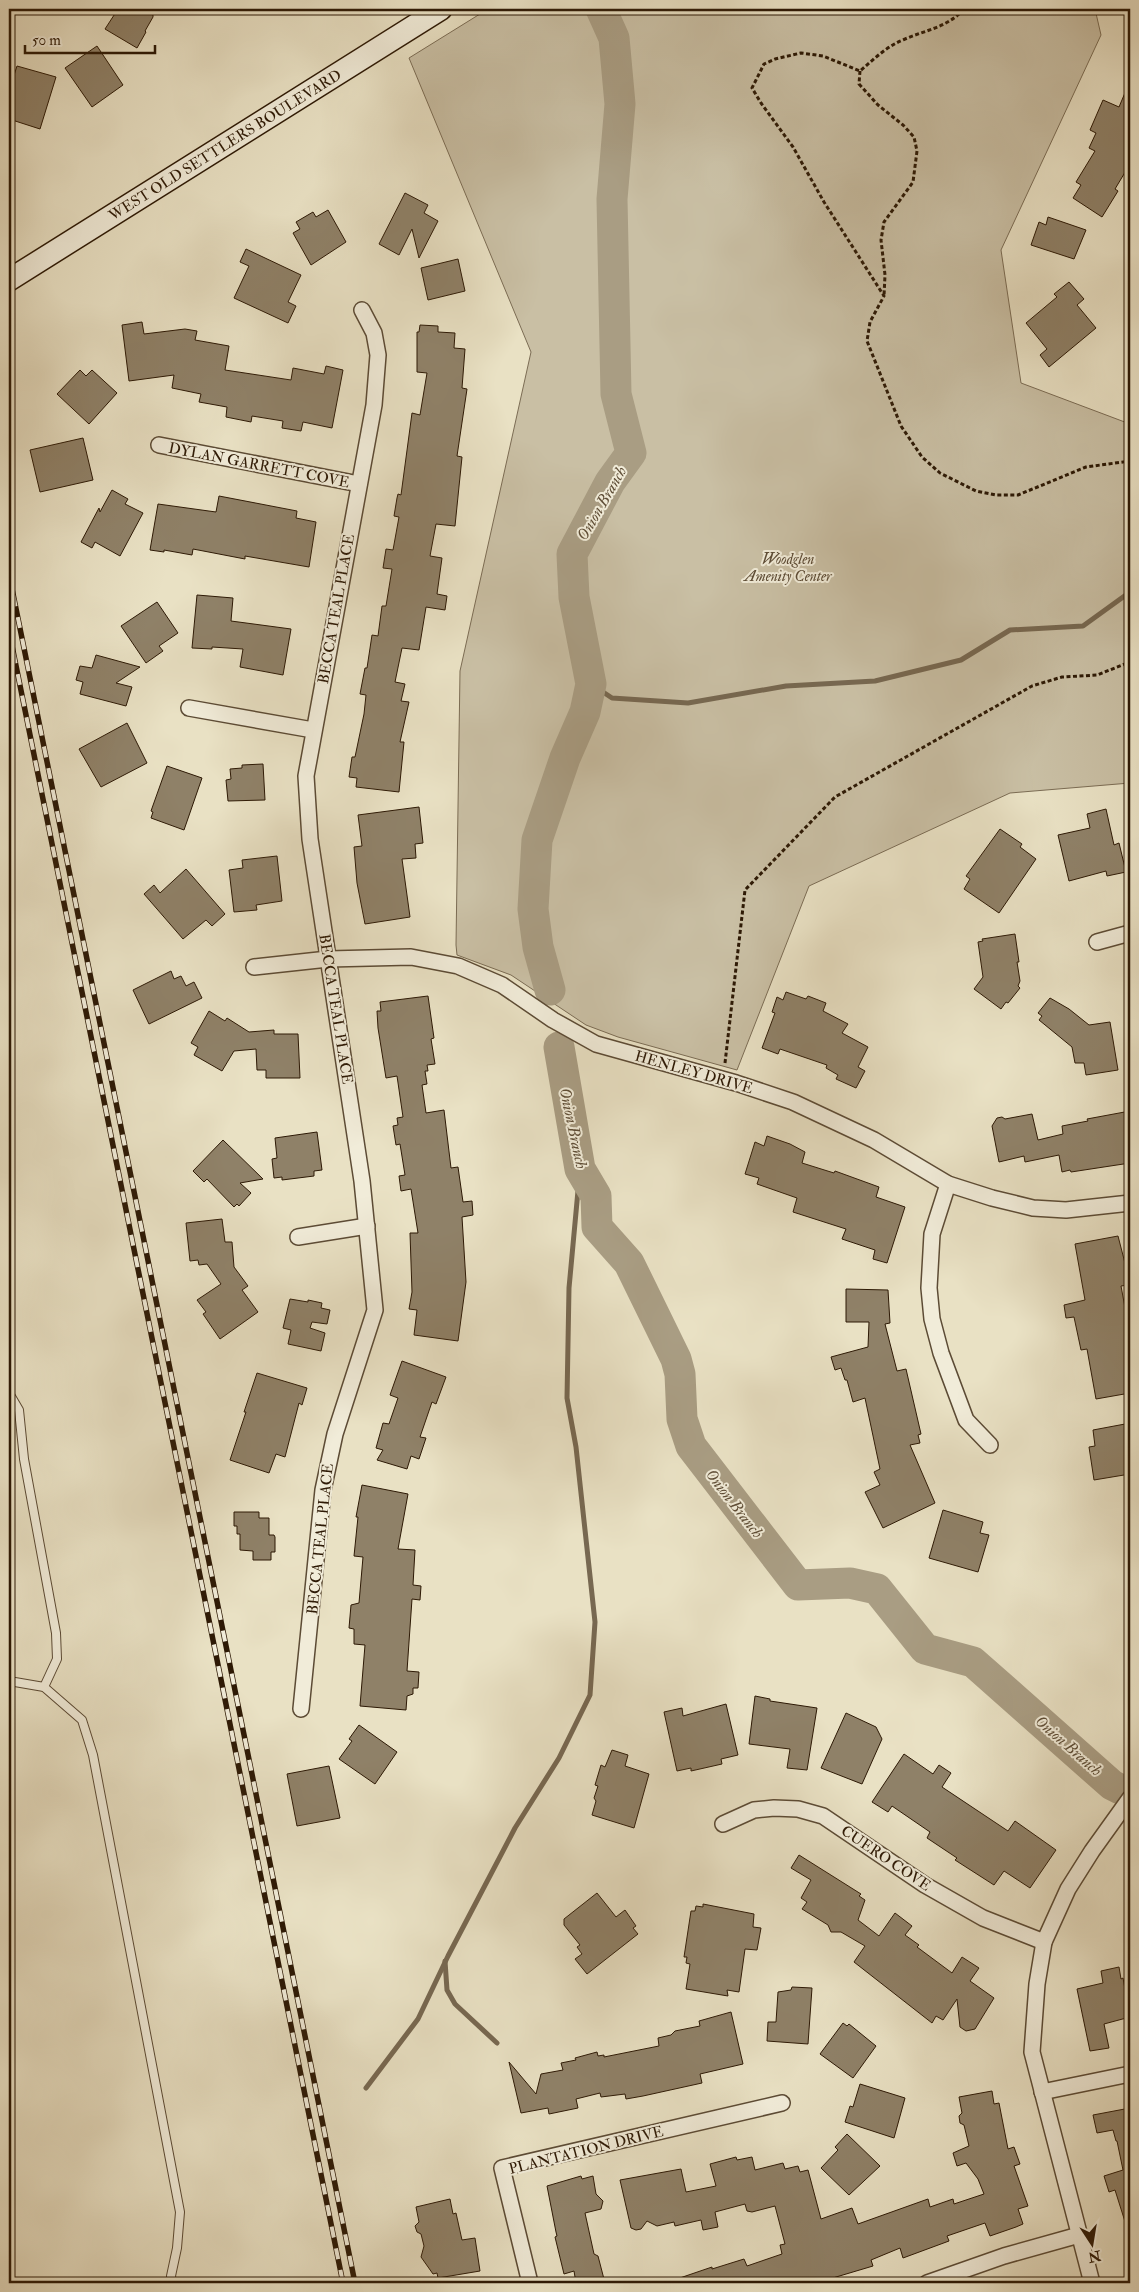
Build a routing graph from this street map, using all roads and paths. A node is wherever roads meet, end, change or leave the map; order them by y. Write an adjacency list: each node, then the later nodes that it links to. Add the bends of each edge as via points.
1 (441, 9): 4 (main road, WEST OLD SETTLERS BOULEVARD)
2 (964, 9): 3 (path, via 948,24 904,39 884,50)
3 (860, 71): 5 (path, via 859,84 878,105 903,124 914,137 917,151 913,182 884,222 881,240); 5 (path, via 823,56 801,53 764,64 752,88 793,147)
4 (9, 280)
5 (884, 296): 8 (path, via 870,322 867,341 901,426 922,457 940,473 976,491 1018,495 1086,467)
6 (362, 310): 9 (street, BECCA TEAL PLACE, via 374,333 378,354 374,405)
7 (159, 445): 9 (street, DYLAN GARRETT COVE)
8 (1130, 461)
9 (359, 484): 12 (street, BECCA TEAL PLACE)
10 (1130, 662): 17 (path, via 1097,675 1062,676 1032,686 835,797 745,890)
11 (189, 708): 12 (street)
12 (313, 730): 15 (street, BECCA TEAL PLACE, via 306,776 310,839)
13 (1130, 933): 14 (street)
14 (1097, 942)
15 (328, 960): 16 (street, HENLEY DRIVE); 18 (street, HENLEY DRIVE, via 412,957 458,966 502,985 553,1020 596,1044 793,1102 874,1140); 20 (street, BECCA TEAL PLACE)
16 (254, 967)
17 (725, 1063)
18 (948, 1184): 19 (street, HENLEY DRIVE, via 1033,1208 1066,1210); 23 (street, via 932,1234 929,1288 932,1320 966,1420)
19 (1130, 1203)
20 (367, 1226): 21 (street); 26 (street, BECCA TEAL PLACE, via 375,1310 328,1461)
21 (298, 1237)
22 (9, 1393): 25 (lane, via 19,1410 24,1460 56,1633 57,1659)
23 (990, 1445)
24 (9, 1681): 25 (lane)
25 (44, 1687): 34 (lane, via 82,1720 93,1754 180,2212)
26 (302, 1709)
27 (1130, 1798): 29 (street, via 1068,1889)
28 (724, 1824): 29 (street, CUERO COVE, via 754,1810 774,1808 798,1809 823,1816 966,1909)
29 (1044, 1942): 31 (street, via 1032,2052)
30 (1130, 2074): 31 (street)
31 (1042, 2092): 33 (street)
32 (782, 2103): 35 (street, PLANTATION DRIVE, via 502,2168)
33 (1079, 2236): 36 (street, via 1004,2256); 37 (street)
34 (172, 2283)
35 (530, 2283)
36 (927, 2283)
37 (1092, 2283)

